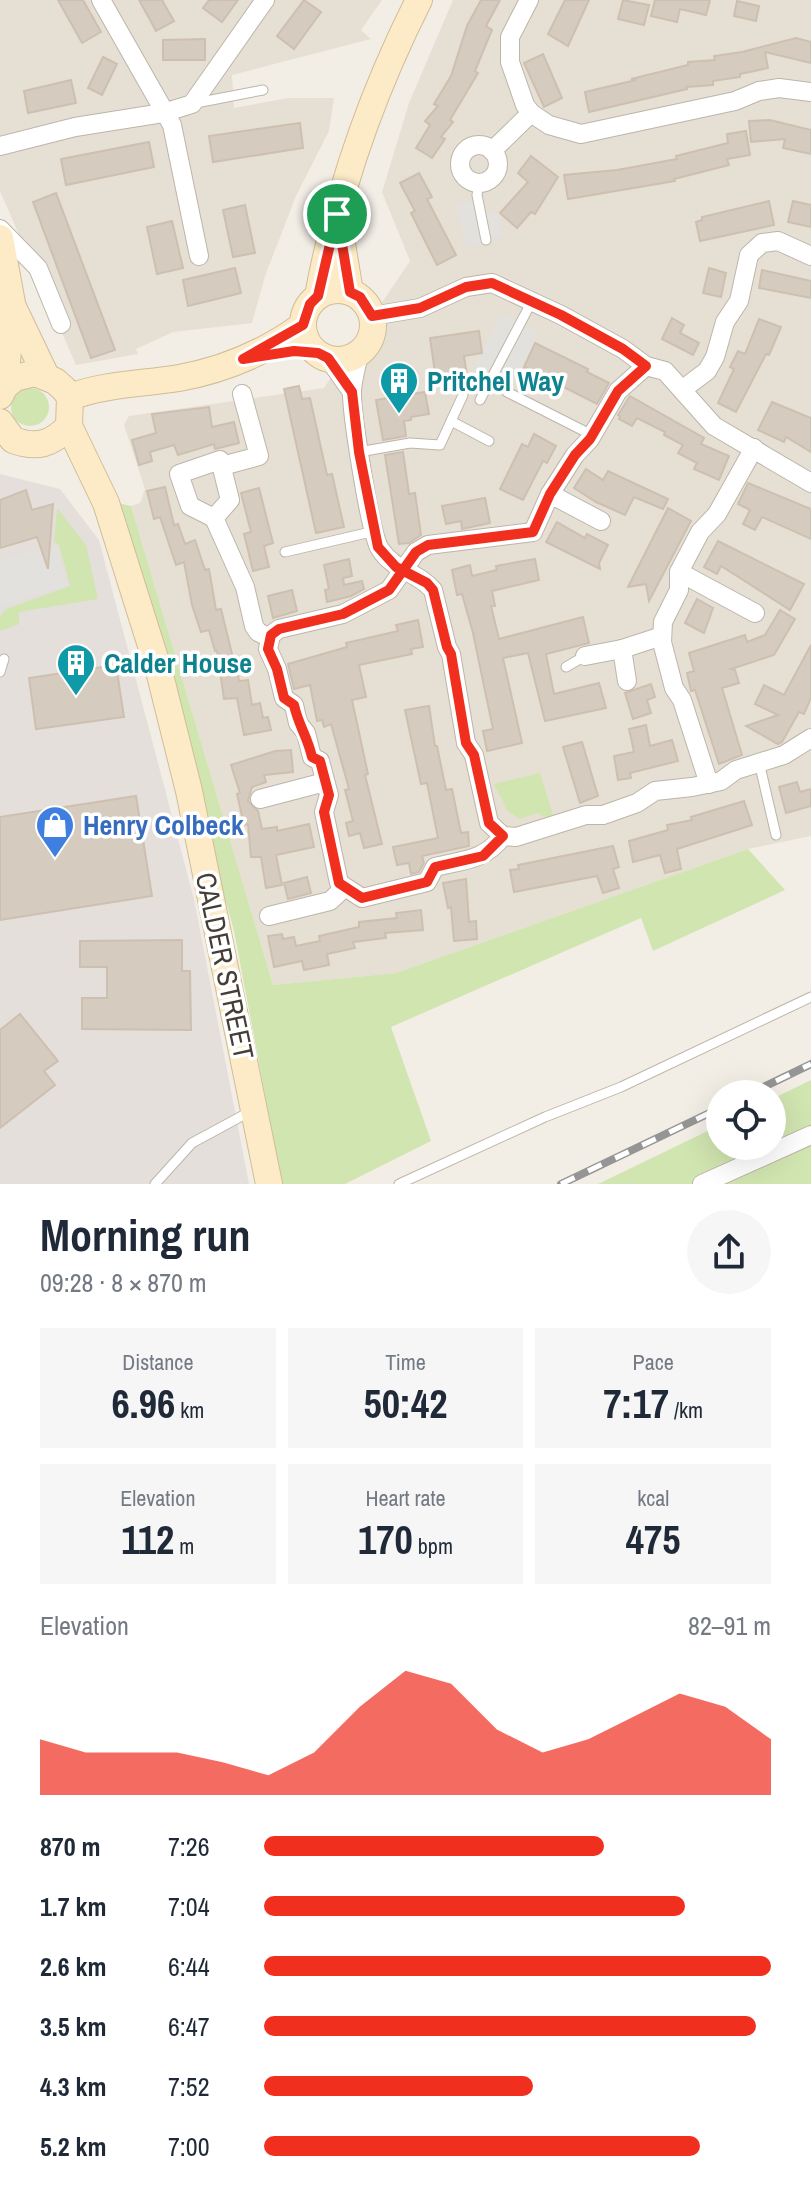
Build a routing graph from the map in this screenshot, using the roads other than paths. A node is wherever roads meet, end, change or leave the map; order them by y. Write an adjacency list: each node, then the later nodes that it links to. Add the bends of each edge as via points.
1 (101, 0): 8 (street)
2 (265, 0): 7 (street)
3 (419, 0): 13 (main road, via 372,104)
4 (529, 0): 9 (street, via 510,37 510,62)
5 (263, 90): 7 (lane)
6 (811, 92): 9 (street, via 759,91 735,101 581,134 549,125)
7 (192, 104): 8 (street)
8 (163, 113): 10 (street); 17 (street, via 172,125)
9 (531, 113): 11 (street)
10 (0, 146)
11 (492, 151): 12 (street, via 495,174); 12 (street, via 475,145 461,157 463,175)
12 (479, 183): 16 (lane)
13 (337, 214): 19 (main road); 20 (main road)
14 (0, 229): 24 (street, via 38,268)
15 (0, 238): 21 (main road)
16 (486, 240)
17 (199, 256)
18 (811, 256): 31 (street, via 778,241 762,243 749,255 739,301 725,322 715,357 707,371)
19 (350, 292): 20 (main road); 23 (main road)
20 (318, 296): 25 (main road)
21 (12, 303): 30 (main road); 32 (main road)
22 (531, 303): 23 (street, via 492,283 466,287 420,308); 29 (street, via 611,342); 38 (lane)
23 (372, 316): 26 (main road, via 371,337)
24 (61, 324)
25 (303, 325): 27 (main road, via 310,346); 28 (main road)
26 (359, 353): 27 (main road, via 339,360); 33 (street)
27 (323, 356): 28 (main road, via 272,353); 33 (street)
28 (243, 359): 37 (main road, via 221,369 93,388)
29 (646, 366): 31 (street, via 665,371); 42 (street, via 618,391)
30 (46, 376): 32 (main road, via 24,375); 37 (main road)
31 (683, 389): 45 (street, via 714,426)
32 (2, 391)
33 (352, 392): 46 (street)
34 (507, 392): 42 (lane)
35 (242, 394): 47 (street, via 259,456)
36 (463, 395): 39 (lane)
37 (70, 397): 40 (main road, CALDER STREET)
38 (480, 400)
39 (451, 421): 43 (lane); 46 (lane, via 440,445 410,443)
40 (69, 426): 44 (main road); 48 (main road, CALDER STREET)
41 (4, 435): 44 (main road, via 35,446)
42 (592, 435): 50 (street)
43 (489, 441)
44 (48, 443): 48 (main road, CALDER STREET)
45 (754, 448): 49 (street); 56 (street)
46 (359, 452): 53 (street)
47 (222, 466): 51 (street, via 230,500); 51 (street, via 220,460 179,474 190,506)
48 (92, 475): 76 (main road, CALDER STREET, via 106,503 159,671)
49 (811, 483)
50 (550, 494): 52 (street); 55 (street, via 533,532 428,545)
51 (214, 518): 59 (street, via 245,587 254,626)
52 (601, 521)
53 (375, 531): 54 (lane); 55 (street, via 378,547)
54 (285, 552)
55 (403, 571): 59 (street, via 389,590 343,614 279,629); 72 (street, via 433,590 451,654 466,743 474,755 489,823)
56 (679, 572): 57 (street); 58 (street, via 679,590)
57 (755, 613)
58 (662, 636): 60 (street); 69 (street, via 674,688)
59 (270, 638): 68 (street, via 268,649 284,698 294,705)
60 (622, 649): 61 (street); 65 (street)
61 (585, 656): 63 (lane)
62 (4, 659): 64 (lane)
63 (566, 667)
64 (0, 672)
65 (627, 681)
66 (811, 738): 67 (street, via 784,755)
67 (759, 762): 69 (street); 71 (lane)
68 (325, 782): 70 (street); 73 (street, via 329,795 324,812)
69 (709, 784): 72 (street, via 655,791 603,815)
70 (260, 799)
71 (776, 835)
72 (503, 836): 73 (street, via 483,856 435,867 427,882 362,898)
73 (344, 888): 74 (street, via 330,901)
74 (269, 916)
75 (811, 997): 80 (lane)
76 (253, 1103): 78 (lane, via 192,1143); 79 (main road, CALDER STREET)
77 (811, 1135): 81 (street)
78 (155, 1184)
79 (269, 1184)
80 (399, 1184)
81 (702, 1184)

